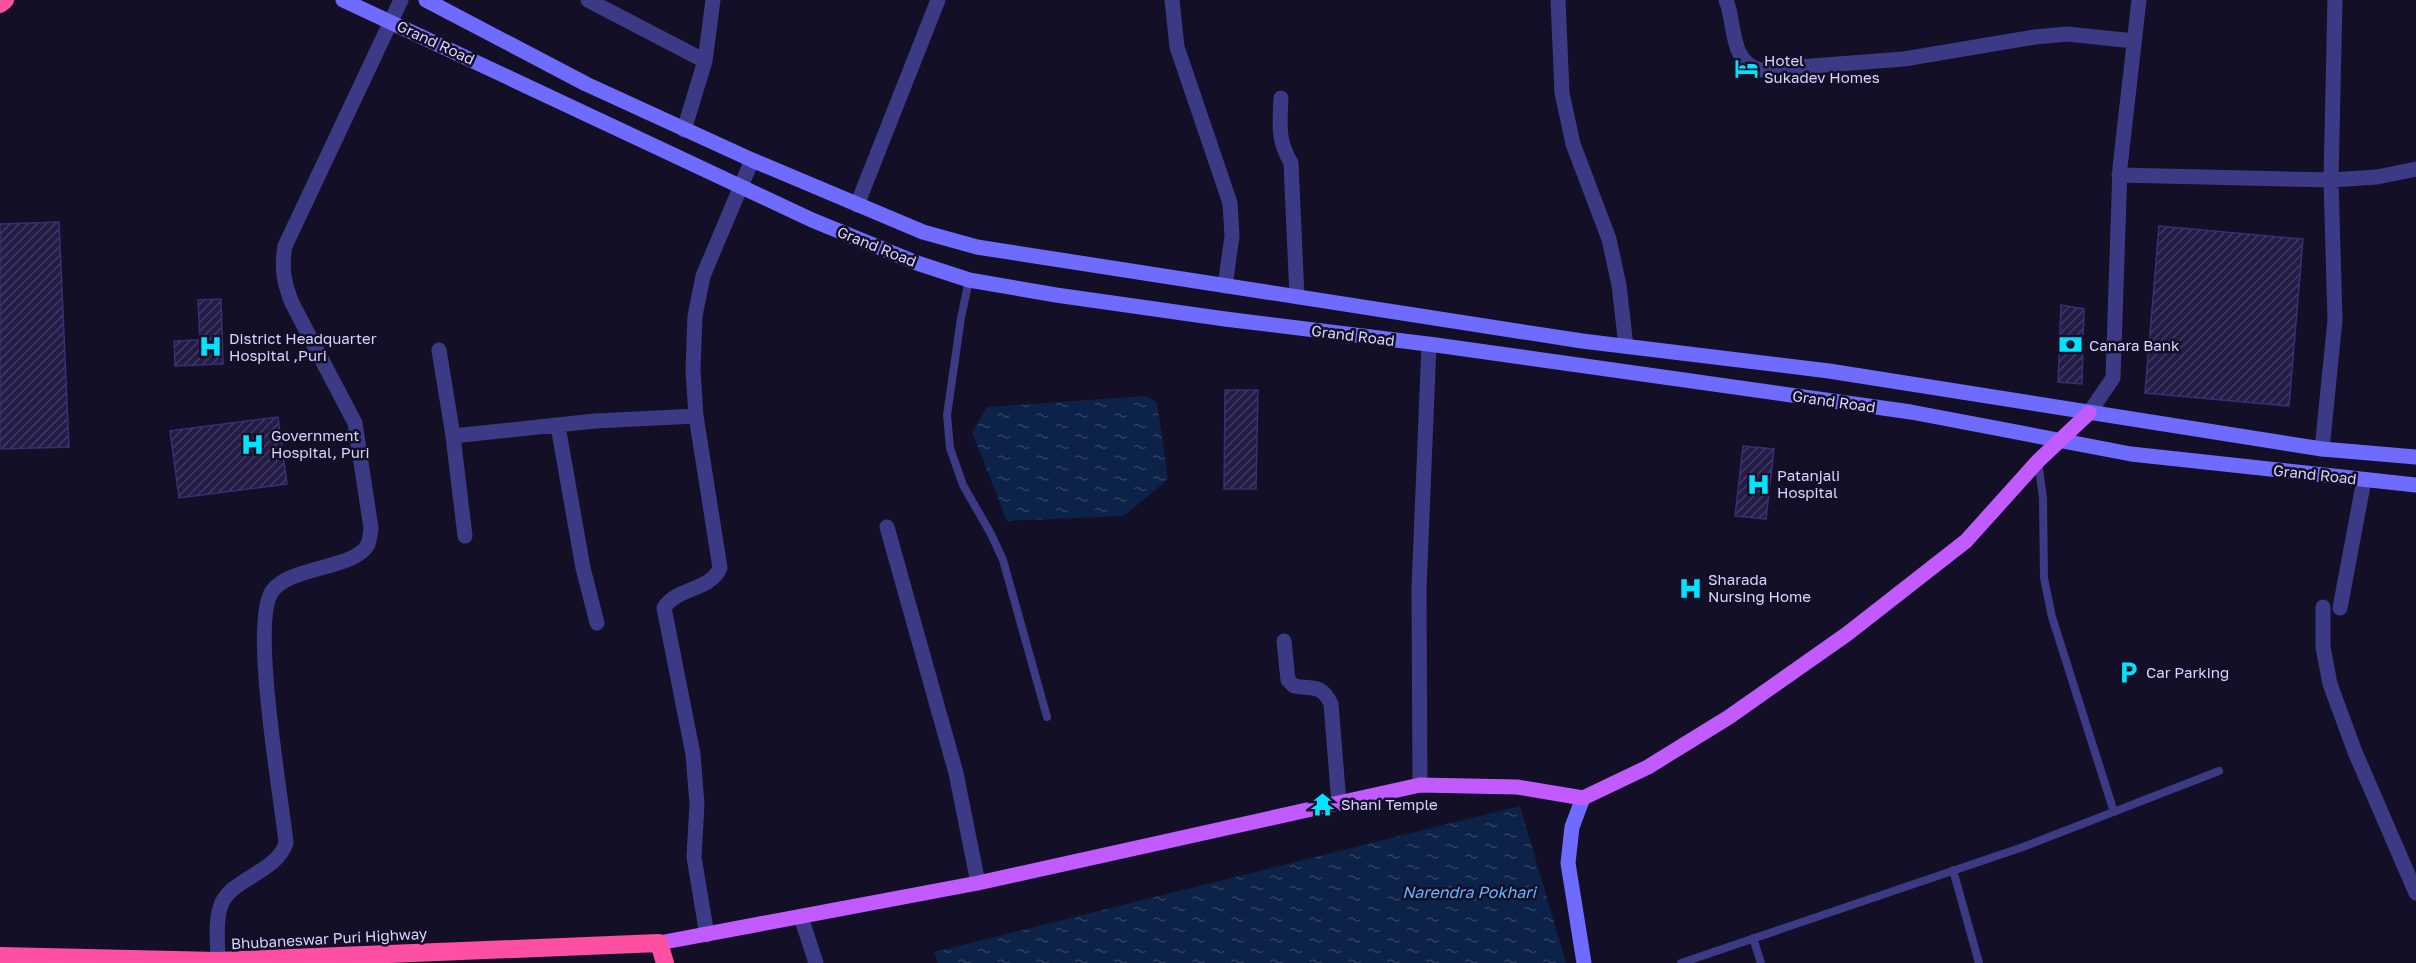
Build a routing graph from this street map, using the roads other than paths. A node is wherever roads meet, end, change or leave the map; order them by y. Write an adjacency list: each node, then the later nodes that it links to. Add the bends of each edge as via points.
1 (5, 0): 13 (highway)
2 (343, 0): 14 (main road, Grand Road)
3 (401, 0): 14 (street)
4 (426, 0): 18 (main road, Grand Road, via 586,84)
5 (588, 0): 16 (street)
6 (713, 0): 16 (street)
7 (938, 0): 24 (street)
8 (1172, 0): 26 (street, via 1178,47 1230,203 1232,236)
9 (1558, 0): 29 (street, via 1562,93 1573,144 1610,239)
10 (1726, 0): 15 (street, via 1742,60 1760,70 1904,59 2067,34)
11 (2139, 0): 15 (street)
12 (2335, 0): 22 (street)
13 (0, 4)
14 (391, 21): 23 (main road, Grand Road); 61 (street, via 285,246 282,265 292,303 355,423 371,528 369,543 362,552 302,574 272,591 264,623 269,717 286,843 283,853 274,861 224,897 218,922)
15 (2134, 41): 21 (street)
16 (705, 61): 18 (street)
17 (1281, 98): 27 (street, via 1279,135 1291,163)
18 (684, 130): 19 (main road, Grand Road)
19 (752, 160): 23 (street); 24 (main road, Grand Road)
20 (2416, 169): 22 (street, via 2378,177)
21 (2119, 176): 22 (street); 31 (street, via 2113,378)
22 (2331, 180): 36 (street, via 2335,320)
23 (741, 187): 25 (main road, Grand Road, via 822,225); 32 (street, via 703,276 695,316)
24 (857, 205): 26 (main road, Grand Road, via 923,232 977,247)
25 (969, 279): 28 (main road, Grand Road, via 1203,316); 47 (lane, via 947,415 950,448 963,485 1004,560)
26 (1225, 286): 27 (main road, Grand Road)
27 (1297, 297): 29 (main road, Grand Road)
28 (1429, 344): 35 (main road, Grand Road, via 1911,412); 49 (street, via 1419,589)
29 (1626, 346): 31 (main road, Grand Road, via 1829,371)
30 (439, 350): 34 (street)
31 (2089, 413): 35 (main road); 36 (main road, Grand Road)
32 (696, 417): 33 (street); 57 (street, via 720,568 712,580 674,598 664,608 693,753 697,804 694,857)
33 (558, 426): 34 (street); 45 (street, via 583,568)
34 (453, 436): 42 (street)
35 (2059, 441): 38 (main road); 39 (main road, Grand Road, via 2132,454)
36 (2322, 449): 37 (main road, Grand Road)
37 (2416, 457)
38 (2038, 461): 50 (main road, via 1966,541 1847,634 1729,717 1648,767); 52 (lane, via 2043,498 2044,578 2052,617)
39 (2364, 480): 40 (main road, Grand Road); 44 (street)
40 (2416, 485)
41 (887, 527): 54 (street, via 956,773)
42 (465, 536)
43 (2323, 607): 55 (street, via 2323,647 2330,684)
44 (2340, 608)
45 (597, 623)
46 (1284, 641): 51 (street, via 1288,680 1294,686 1315,687 1326,693 1331,704)
47 (1047, 717)
48 (2219, 771): 52 (lane)
49 (1420, 785): 50 (main road, via 1517,787); 51 (main road)
50 (1583, 798): 64 (main road, via 1572,827 1568,863)
51 (1340, 803): 54 (main road)
52 (2114, 812): 53 (lane)
53 (1953, 870): 58 (lane); 67 (lane)
54 (978, 883): 56 (main road)
55 (2416, 893)
56 (801, 917): 57 (main road); 63 (street)
57 (707, 935): 59 (main road)
58 (1753, 938): 65 (lane); 66 (lane)
59 (659, 944): 61 (highway, Bhubaneswar Puri Highway); 62 (highway)
60 (0, 956): 61 (highway, Bhubaneswar Puri Highway)
61 (218, 961)
62 (665, 963)
63 (816, 963)
64 (1584, 963)
65 (1681, 963)
66 (1761, 963)
67 (1979, 963)

